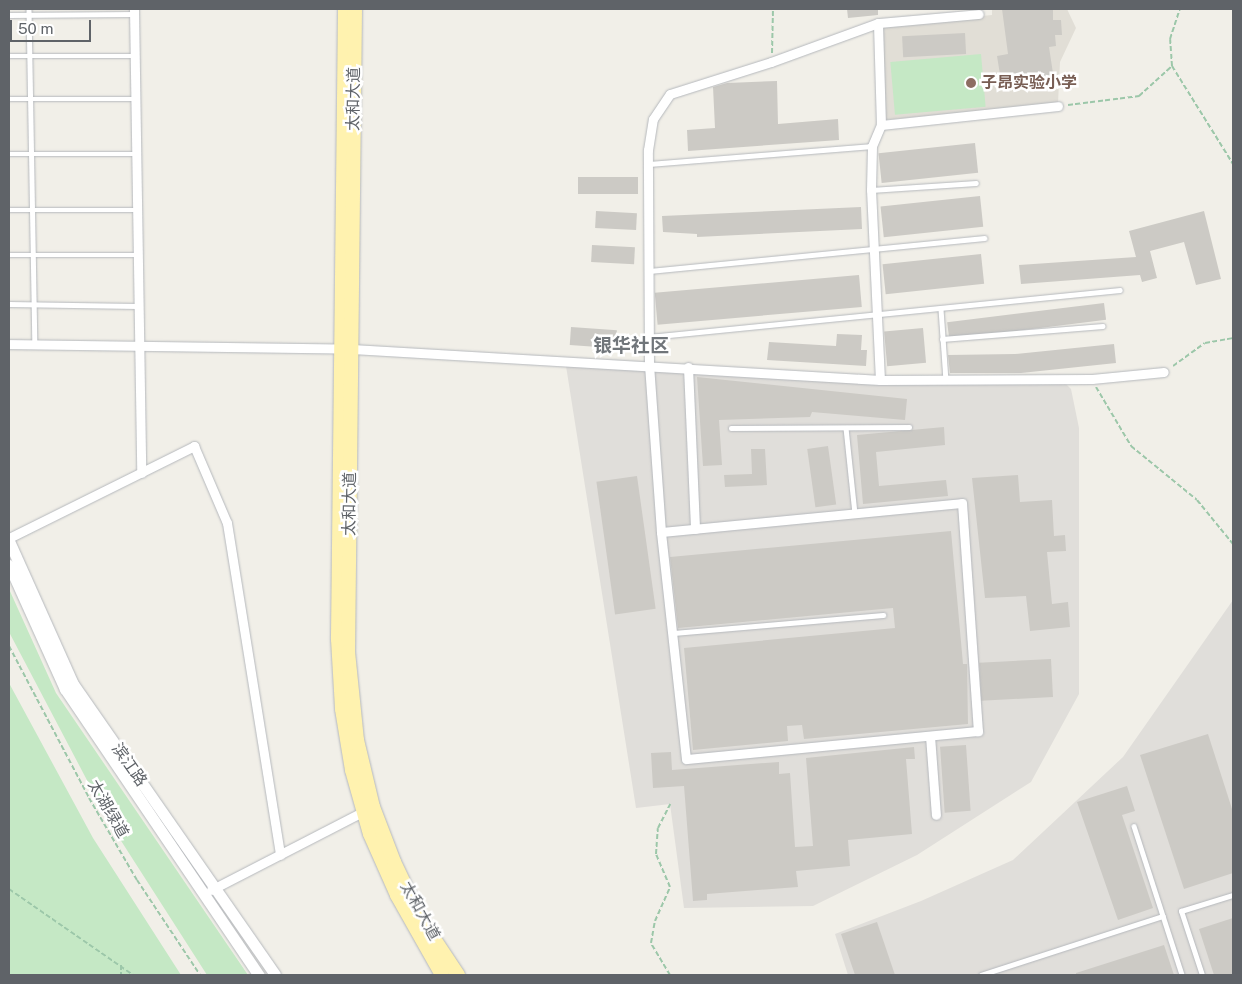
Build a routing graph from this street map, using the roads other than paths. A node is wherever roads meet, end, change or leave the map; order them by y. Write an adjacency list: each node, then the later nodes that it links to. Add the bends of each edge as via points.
1 (29, 9): 7 (lane)
2 (345, 9): 45 (main road, 太和大道)
3 (355, 9): 45 (main road, 太和大道)
4 (134, 11): 7 (lane); 11 (street)
5 (979, 14): 8 (street)
6 (9, 15): 7 (lane)
7 (29, 15): 10 (lane)
8 (878, 23): 16 (street); 21 (street, via 670,94 653,119)
9 (9, 56): 10 (lane)
10 (30, 56): 11 (lane); 13 (lane)
11 (134, 56): 14 (street)
12 (9, 99): 13 (lane)
13 (30, 99): 14 (lane); 19 (lane)
14 (135, 99): 20 (street)
15 (1058, 106): 16 (street)
16 (882, 125): 17 (street)
17 (872, 146): 21 (lane); 23 (street)
18 (9, 154): 19 (lane)
19 (31, 154): 20 (lane); 25 (lane)
20 (135, 154): 26 (street)
21 (649, 164): 32 (street)
22 (976, 183): 23 (lane)
23 (871, 190): 28 (street)
24 (9, 210): 25 (lane)
25 (32, 210): 26 (lane); 30 (lane)
26 (136, 210): 31 (street)
27 (984, 238): 28 (lane)
28 (872, 248): 32 (lane); 38 (street)
29 (9, 255): 30 (lane)
30 (33, 255): 31 (lane); 35 (lane)
31 (136, 255): 36 (street)
32 (649, 271): 40 (street)
33 (1120, 290): 37 (lane)
34 (9, 304): 35 (lane)
35 (34, 304): 36 (lane); 43 (lane)
36 (137, 306): 44 (street)
37 (941, 309): 38 (lane); 41 (lane)
38 (876, 315): 40 (lane); 49 (street)
39 (1102, 326): 41 (lane)
40 (649, 337): 46 (street)
41 (942, 339): 50 (lane)
42 (9, 344): 43 (street)
43 (35, 345): 44 (street)
44 (137, 346): 45 (street); 54 (street)
45 (347, 348): 46 (street); 63 (main road, 太和大道, via 338,648 342,709)
46 (650, 365): 47 (street); 57 (street)
47 (688, 367): 49 (street); 56 (street)
48 (1164, 372): 50 (street, via 1092,378)
49 (880, 380): 50 (street)
50 (946, 380)
51 (909, 427): 53 (lane)
52 (731, 428): 53 (lane)
53 (846, 428): 55 (lane)
54 (141, 473): 58 (street); 66 (street, via 194,446 227,523)
55 (855, 513): 56 (street); 62 (street, via 962,503 978,731)
56 (695, 529): 57 (street)
57 (661, 532): 61 (street)
58 (9, 540): 67 (street, 滨江路, via 73,684)
59 (9, 565): 67 (street, via 65,689)
60 (883, 615): 61 (lane)
61 (672, 633): 62 (street, via 686,760)
62 (930, 736): 64 (street)
63 (368, 809): 66 (street); 72 (main road, 太和大道, via 397,896); 73 (main road, 太和大道, via 422,921)
64 (936, 814)
65 (1134, 826): 69 (lane)
66 (280, 855): 67 (street)
67 (209, 891): 70 (street); 71 (street, 滨江路)
68 (1233, 895): 76 (lane, via 1181,911)
69 (1163, 916): 74 (lane); 75 (lane)
70 (259, 975)
71 (275, 975)
72 (442, 975)
73 (458, 975)
74 (981, 975)
75 (1182, 975)
76 (1202, 975)

